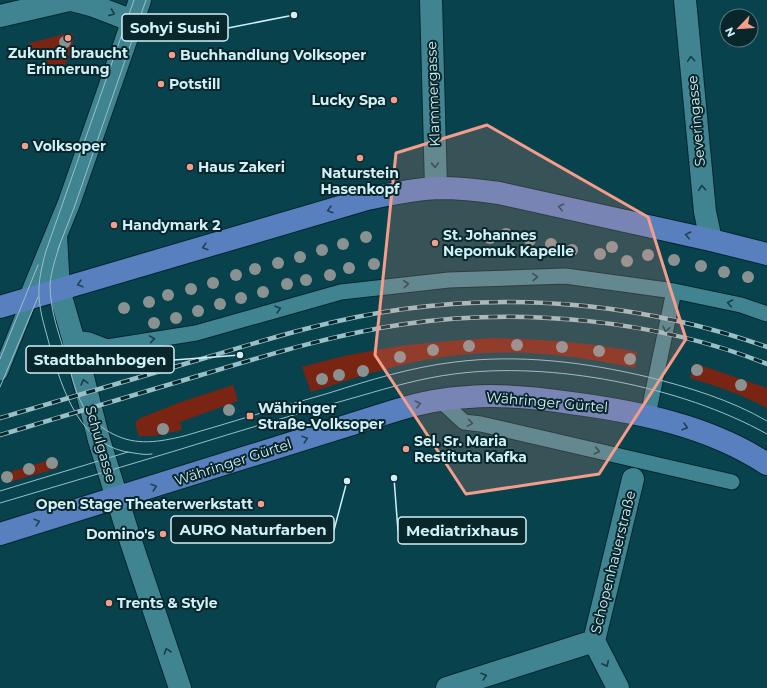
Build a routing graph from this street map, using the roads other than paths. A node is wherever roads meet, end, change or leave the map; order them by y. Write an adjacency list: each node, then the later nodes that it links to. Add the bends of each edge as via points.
1 (70, 0): 5 (street); 7 (street, one-way to 7)
2 (140, 0): 7 (street)
3 (431, 0): 8 (street, Klammergasse, one-way to 8)
4 (685, 0): 10 (street, Severingasse, one-way to 4, via 704,212)
5 (35, 3): 6 (street)
6 (0, 16)
7 (133, 21): 9 (street)
8 (436, 188): 10 (main road, one-way to 8, via 500,193 466,188); 12 (main road, one-way to 12, via 367,199)
9 (56, 236): 12 (street, Schulgasse); 14 (street)
10 (711, 240): 11 (main road)
11 (767, 254)
12 (59, 290): 14 (main road); 17 (street, Schulgasse)
13 (674, 291): 16 (lane, one-way to 13, via 741,305); 17 (lane, one-way to 13, via 89,340 107,347 114,346 196,332 341,292 449,280 565,276); 20 (lane, one-way to 20)
14 (30, 298): 15 (main road); 18 (lane)
15 (0, 307)
16 (767, 314)
17 (73, 338): 24 (street, Schulgasse, one-way to 17)
18 (0, 373)
19 (440, 400): 20 (main road, Währinger Gürtel, via 470,396 513,396); 23 (lane, one-way to 23, via 464,422); 24 (main road, Währinger Gürtel, one-way to 19, via 397,410)
20 (648, 415): 21 (main road, Währinger Gürtel, one-way to 21, via 711,435)
21 (767, 464)
22 (633, 479): 26 (street, Schopenhauerstraße)
23 (732, 482)
24 (117, 498): 25 (main road, Währinger Gürtel, one-way to 24); 27 (street, Schulgasse, one-way to 24)
25 (0, 534)
26 (594, 641): 28 (street, one-way to 26); 29 (street, Schopenhauerstraße, one-way to 29)
27 (180, 688)
28 (447, 688)
29 (618, 688)

